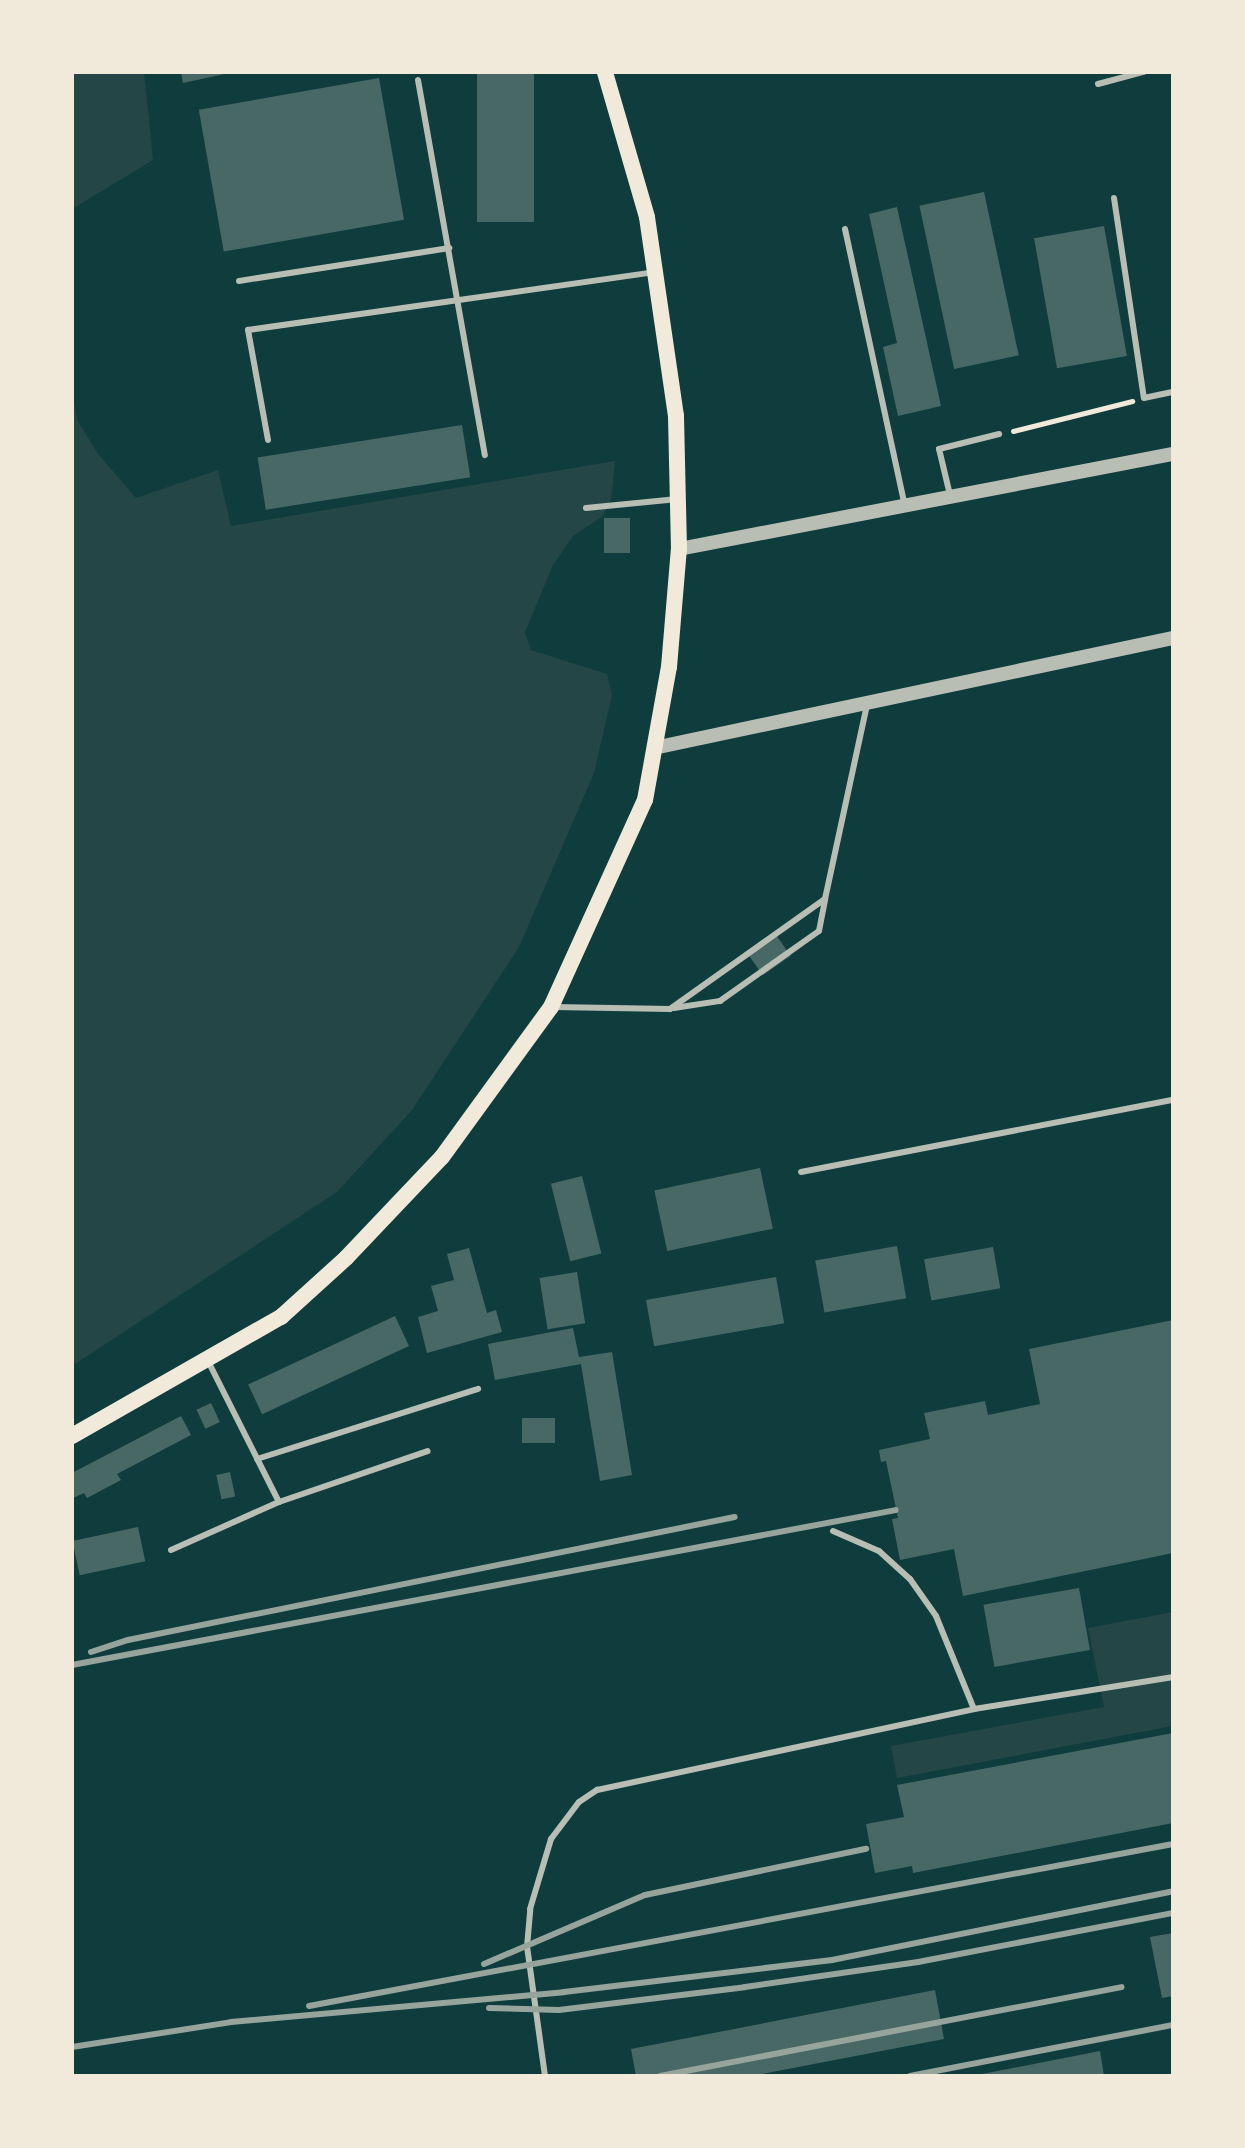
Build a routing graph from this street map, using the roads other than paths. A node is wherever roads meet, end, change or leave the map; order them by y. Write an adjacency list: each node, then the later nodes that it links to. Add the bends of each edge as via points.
1 (605, 72): 8 (main road)
2 (1143, 72): 4 (lane)
3 (418, 80): 7 (lane)
4 (1098, 84)
5 (1114, 198): 11 (lane, via 1144,398)
6 (845, 229): 18 (lane)
7 (449, 248): 9 (lane); 10 (lane)
8 (657, 271): 10 (lane); 17 (main road, via 676,416)
9 (239, 281)
10 (460, 302): 13 (lane, via 248,330); 15 (lane)
11 (1173, 392)
12 (999, 434): 16 (lane, via 939,449)
13 (268, 440)
14 (1173, 454): 16 (street)
15 (485, 455)
16 (951, 498): 18 (street)
17 (678, 499): 19 (lane); 20 (main road)
18 (905, 506): 20 (street)
19 (586, 508)
20 (679, 549): 23 (main road, via 669,667)
21 (1173, 638): 22 (street)
22 (868, 701): 23 (street); 24 (lane)
23 (654, 748): 25 (main road, via 645,800)
24 (825, 899): 26 (lane); 26 (lane, via 819,931 795,949 720,1001)
25 (551, 1007): 26 (lane); 29 (main road, via 442,1157 346,1258 281,1317)
26 (670, 1009)
27 (1173, 1100): 28 (lane)
28 (801, 1172)
29 (208, 1361): 31 (main road); 33 (lane)
30 (478, 1389): 33 (lane)
31 (72, 1436)
32 (428, 1451): 34 (lane)
33 (257, 1459): 34 (lane)
34 (279, 1502): 36 (lane)
35 (833, 1531): 38 (lane, via 879,1551 910,1579 936,1616)
36 (171, 1550)
37 (1173, 1677): 38 (lane)
38 (974, 1709): 39 (lane, via 618,1782 579,1802 551,1839 530,1909 527,1947)
39 (545, 2076)

